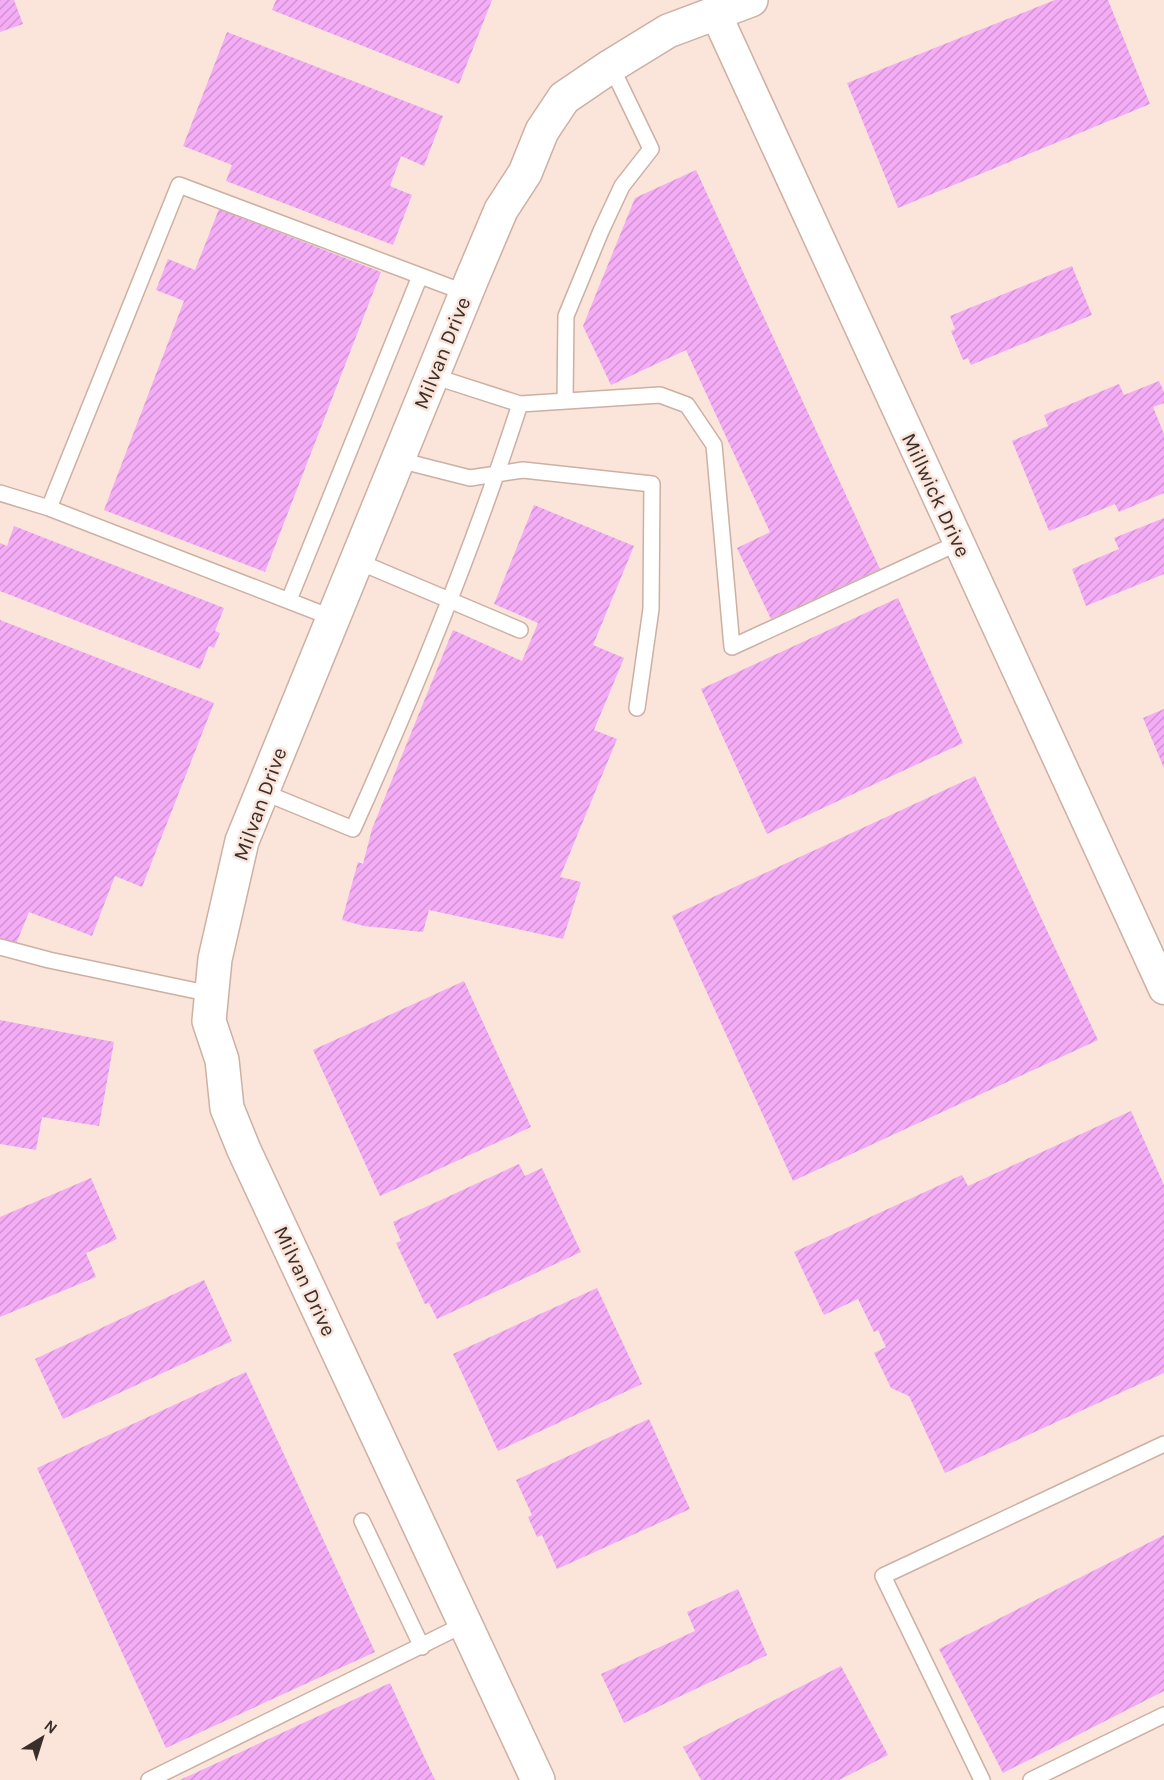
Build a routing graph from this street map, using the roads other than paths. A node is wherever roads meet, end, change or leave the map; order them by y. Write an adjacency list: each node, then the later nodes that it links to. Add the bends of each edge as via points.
1 (751, 0): 2 (street, Milvan Drive)
2 (713, 7): 3 (street, Milvan Drive); 13 (street, Millwick Drive)
3 (611, 66): 5 (street, Milvan Drive, via 564,98 542,131 525,173 501,210); 7 (lane, via 651,149 622,186 566,316)
4 (420, 276): 5 (lane); 12 (lane, via 179,185); 15 (lane)
5 (466, 293): 6 (street, Milvan Drive)
6 (433, 376): 8 (lane); 9 (street, Milvan Drive)
7 (565, 401): 8 (lane); 13 (lane, via 660,395 687,405 714,444 732,647)
8 (520, 404): 10 (lane)
9 (399, 460): 10 (lane, via 470,478); 14 (street, Milvan Drive)
10 (497, 476): 16 (lane); 19 (lane, via 523,470 652,484 651,609)
11 (0, 493): 12 (lane)
12 (49, 508): 15 (lane)
13 (958, 543): 22 (street, Millwick Drive)
14 (357, 561): 16 (lane); 17 (street, Milvan Drive)
15 (289, 600): 17 (lane)
16 (448, 600): 18 (lane); 20 (lane, via 404,713 352,829)
17 (333, 618): 20 (street, Milvan Drive)
18 (520, 630)
19 (637, 708)
20 (263, 792): 23 (street, Milvan Drive, via 242,841 215,958)
21 (0, 947): 23 (lane)
22 (1164, 989)
23 (211, 994): 26 (street, Milvan Drive, via 209,1021 222,1060 227,1108)
24 (1164, 1444): 31 (lane, via 883,1576)
25 (362, 1521): 27 (lane)
26 (465, 1624): 27 (lane); 30 (street, Milvan Drive)
27 (422, 1647): 29 (lane)
28 (1164, 1714): 32 (lane)
29 (149, 1780)
30 (538, 1780)
31 (982, 1780)
32 (1031, 1780)

